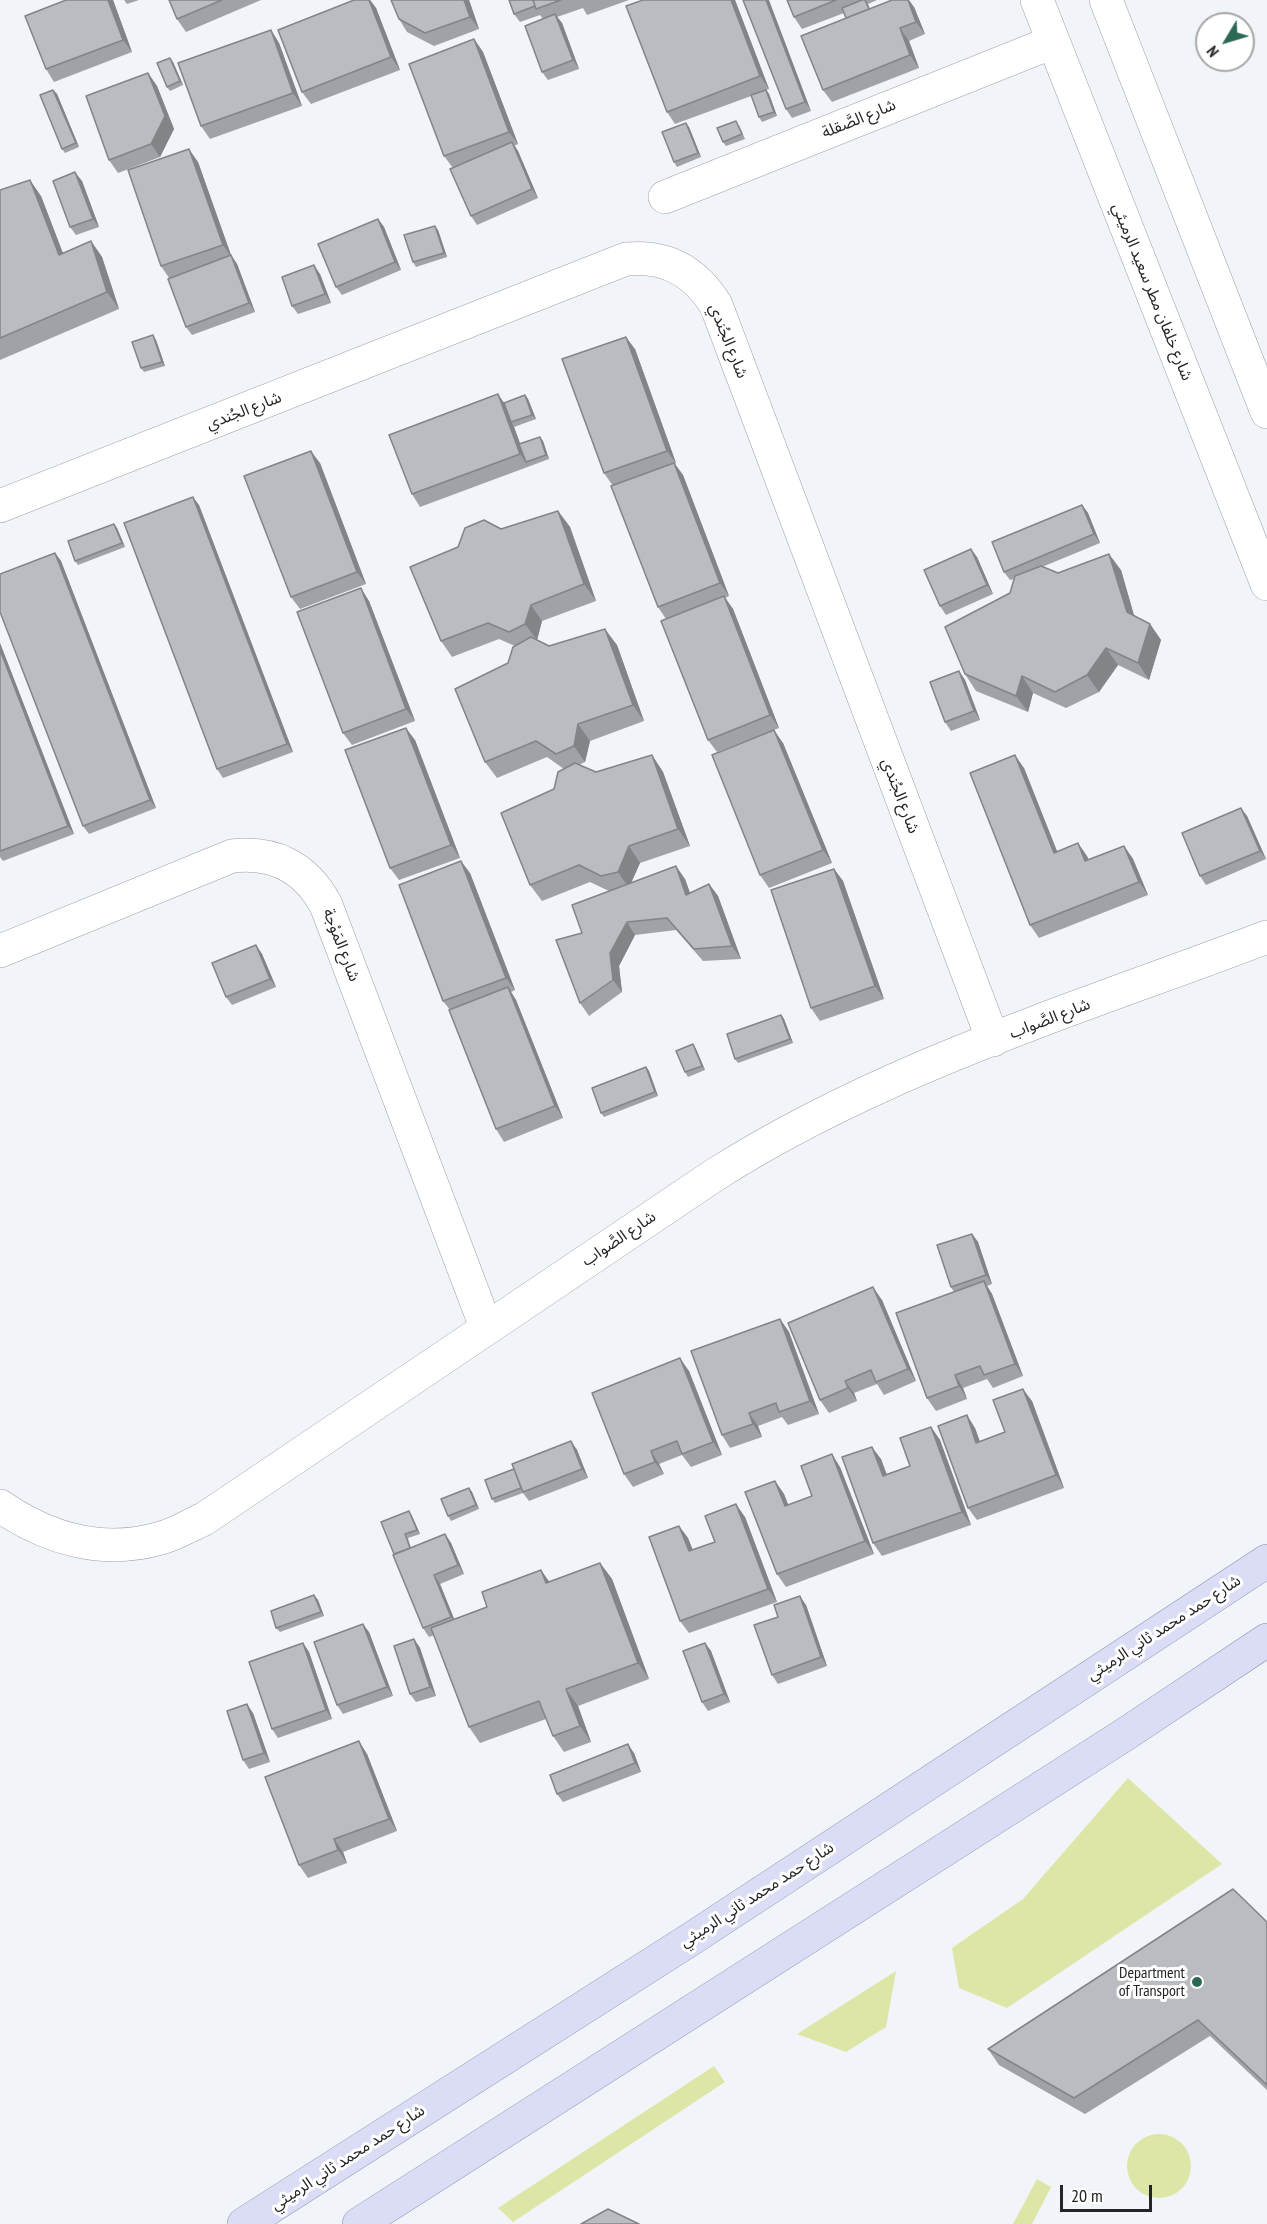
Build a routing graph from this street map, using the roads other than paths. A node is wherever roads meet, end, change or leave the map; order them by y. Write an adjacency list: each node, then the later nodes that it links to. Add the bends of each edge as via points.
1 (1037, 0): 3 (street, شارع خلفان مطر سعيد الرميثي)
2 (1106, 0): 5 (street)
3 (1053, 42): 4 (street, شارع الصَّقلة); 7 (street, شارع خلفان مطر سعيد الرميثي)
4 (665, 197)
5 (1267, 412)
6 (0, 506): 10 (street, شارع الجُندي, via 626,259 644,258 675,266 694,277 716,305)
7 (1267, 584)
8 (1267, 937): 10 (street, شارع الصَّواب)
9 (0, 951): 11 (street, شارع المَوْجة, via 232,856 264,855 308,878 326,905)
10 (993, 1040): 11 (street, شارع الصَّواب, via 838,1106 762,1146)
11 (486, 1328): 12 (street, شارع الصَّواب, via 204,1519 162,1538 116,1546 70,1541 28,1525)
12 (0, 1506)
13 (1267, 1561): 15 (main road, شارع حمد محمد ثاني الرميثي, via 691,1939)
14 (1267, 1640): 16 (main road)
15 (244, 2224)
16 (359, 2224)

